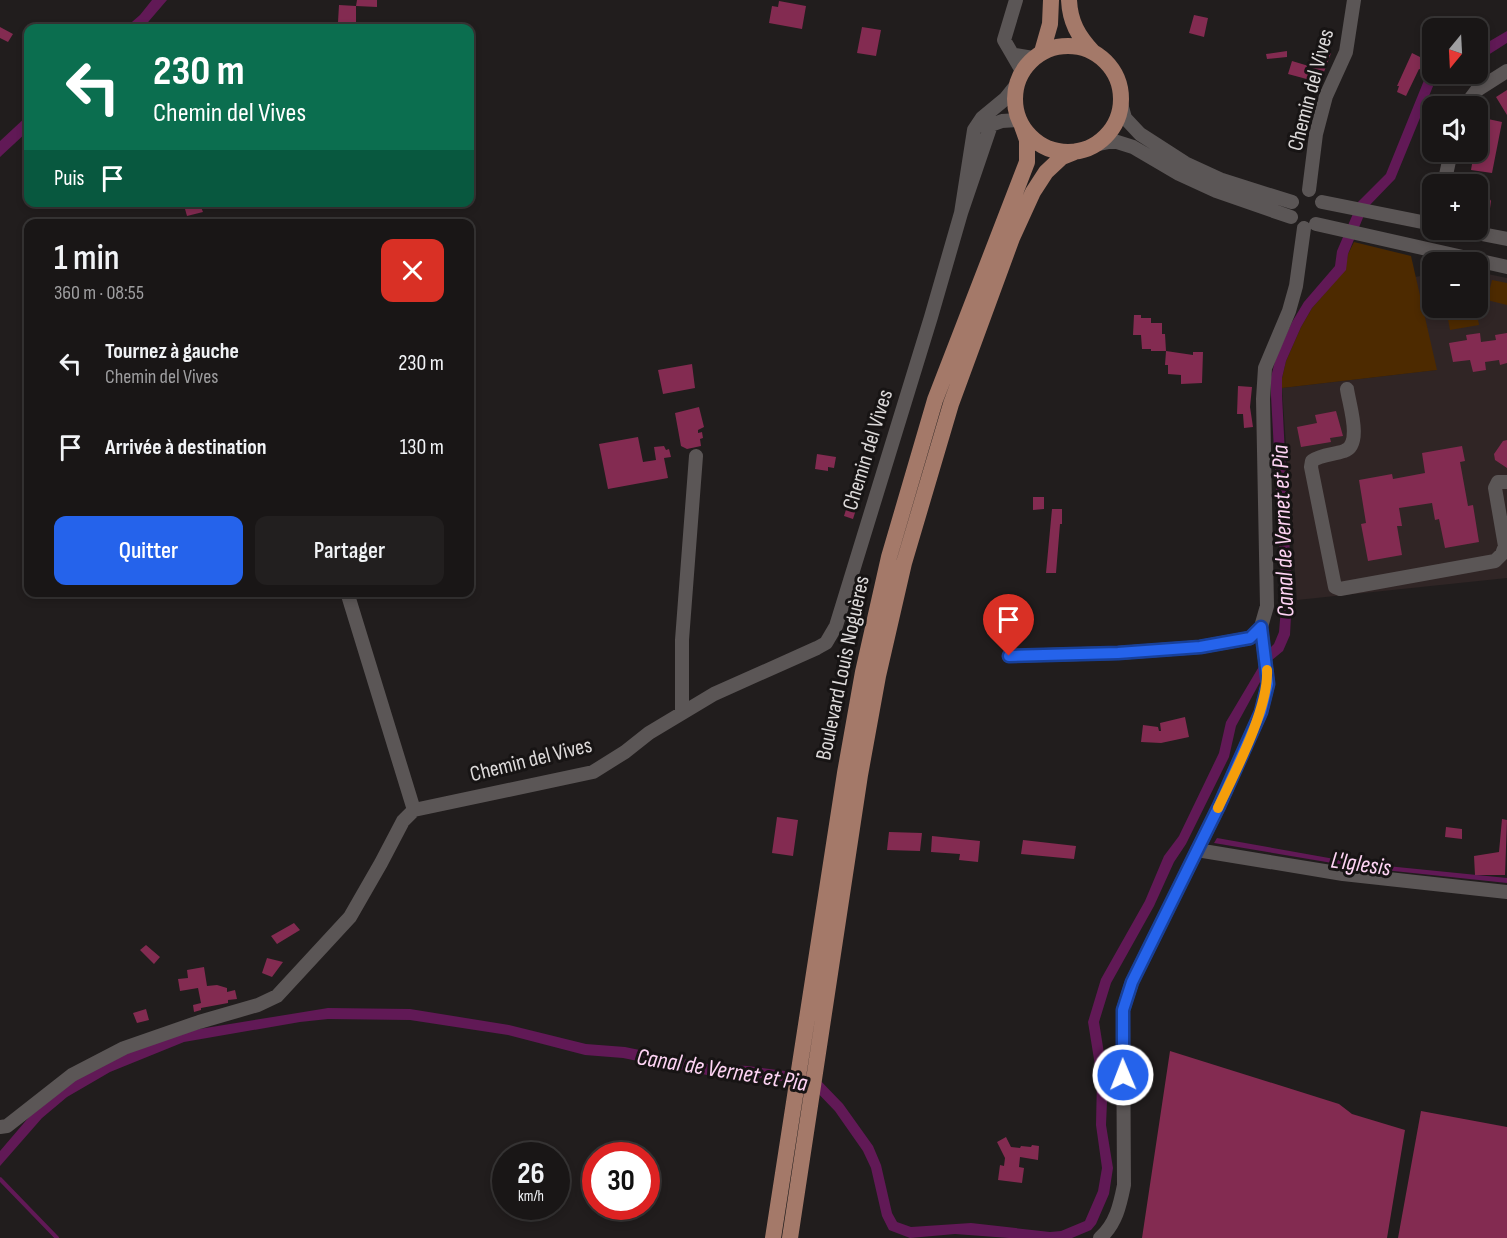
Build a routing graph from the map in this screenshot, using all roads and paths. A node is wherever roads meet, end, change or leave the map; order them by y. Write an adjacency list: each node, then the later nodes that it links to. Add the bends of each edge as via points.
1 (1016, 0): 6 (street, via 1004,40 1015,56)
2 (1052, 0): 6 (main road, via 1050,24)
3 (1069, 0): 5 (main road, via 1072,24)
4 (1354, 0): 13 (street, Chemin del Vives, via 1346,52 1326,96 1316,134)
5 (1094, 52): 6 (main road, via 1059,47); 9 (main road, via 1115,74)
6 (1029, 66): 10 (main road, via 1015,102); 16 (street, Chemin del Vives, via 1005,99 974,130)
7 (1507, 71): 8 (street)
8 (1472, 96)
9 (1120, 104): 11 (main road, via 1116,121); 14 (street, via 1125,118 1140,134 1185,163 1222,180)
10 (1021, 123): 12 (main road, via 1032,138 1046,147 1061,152); 16 (street, Chemin del Vives, via 1002,121 991,125); 33 (main road, Boulevard Louis Noguères, via 1027,140 1027,162 935,400 889,557 844,773)
11 (1094, 145): 12 (main road); 17 (street, via 1114,141 1133,147 1216,191)
12 (1077, 151): 33 (main road, Boulevard Louis Noguères, via 1062,157 1046,172 1012,238 951,404 904,563 878,676)
13 (1309, 190): 14 (street, via 1299,193); 15 (street)
14 (1292, 202): 17 (street)
15 (1322, 202): 18 (street); 19 (street, via 1321,217)
16 (961, 213): 29 (street, Chemin del Vives, via 836,626 826,643)
17 (1291, 217): 19 (street, via 1296,224)
18 (1422, 222)
19 (1310, 226): 22 (street); 27 (street, via 1296,286 1265,368 1267,606)
20 (1488, 235): 21 (street)
21 (1507, 239)
22 (1507, 267)
23 (1347, 389): 25 (street, via 1354,441 1347,451 1317,457 1311,467 1335,587 1495,561 1505,546 1495,488 1498,482)
24 (696, 456): 29 (street, via 682,639)
25 (1507, 482)
26 (349, 597): 30 (street)
27 (1261, 627): 28 (street, via 1250,638 1200,647); 31 (street, via 1268,684 1261,712)
28 (1009, 656)
29 (682, 712): 30 (street, Chemin del Vives, via 593,772)
30 (414, 810): 35 (street, via 403,821 350,917 277,996 124,1048 72,1075 7,1126)
31 (1197, 850): 32 (street, via 1343,874); 38 (street, via 1132,982 1123,1010 1124,1185 1119,1210)
32 (1507, 892)
33 (809, 1060): 34 (main road, Boulevard Louis Noguères)
34 (803, 1094): 36 (main road, Boulevard Louis Noguères); 37 (main road, Boulevard Louis Noguères)
35 (0, 1127)
36 (773, 1238)
37 (789, 1238)
38 (1100, 1238)

